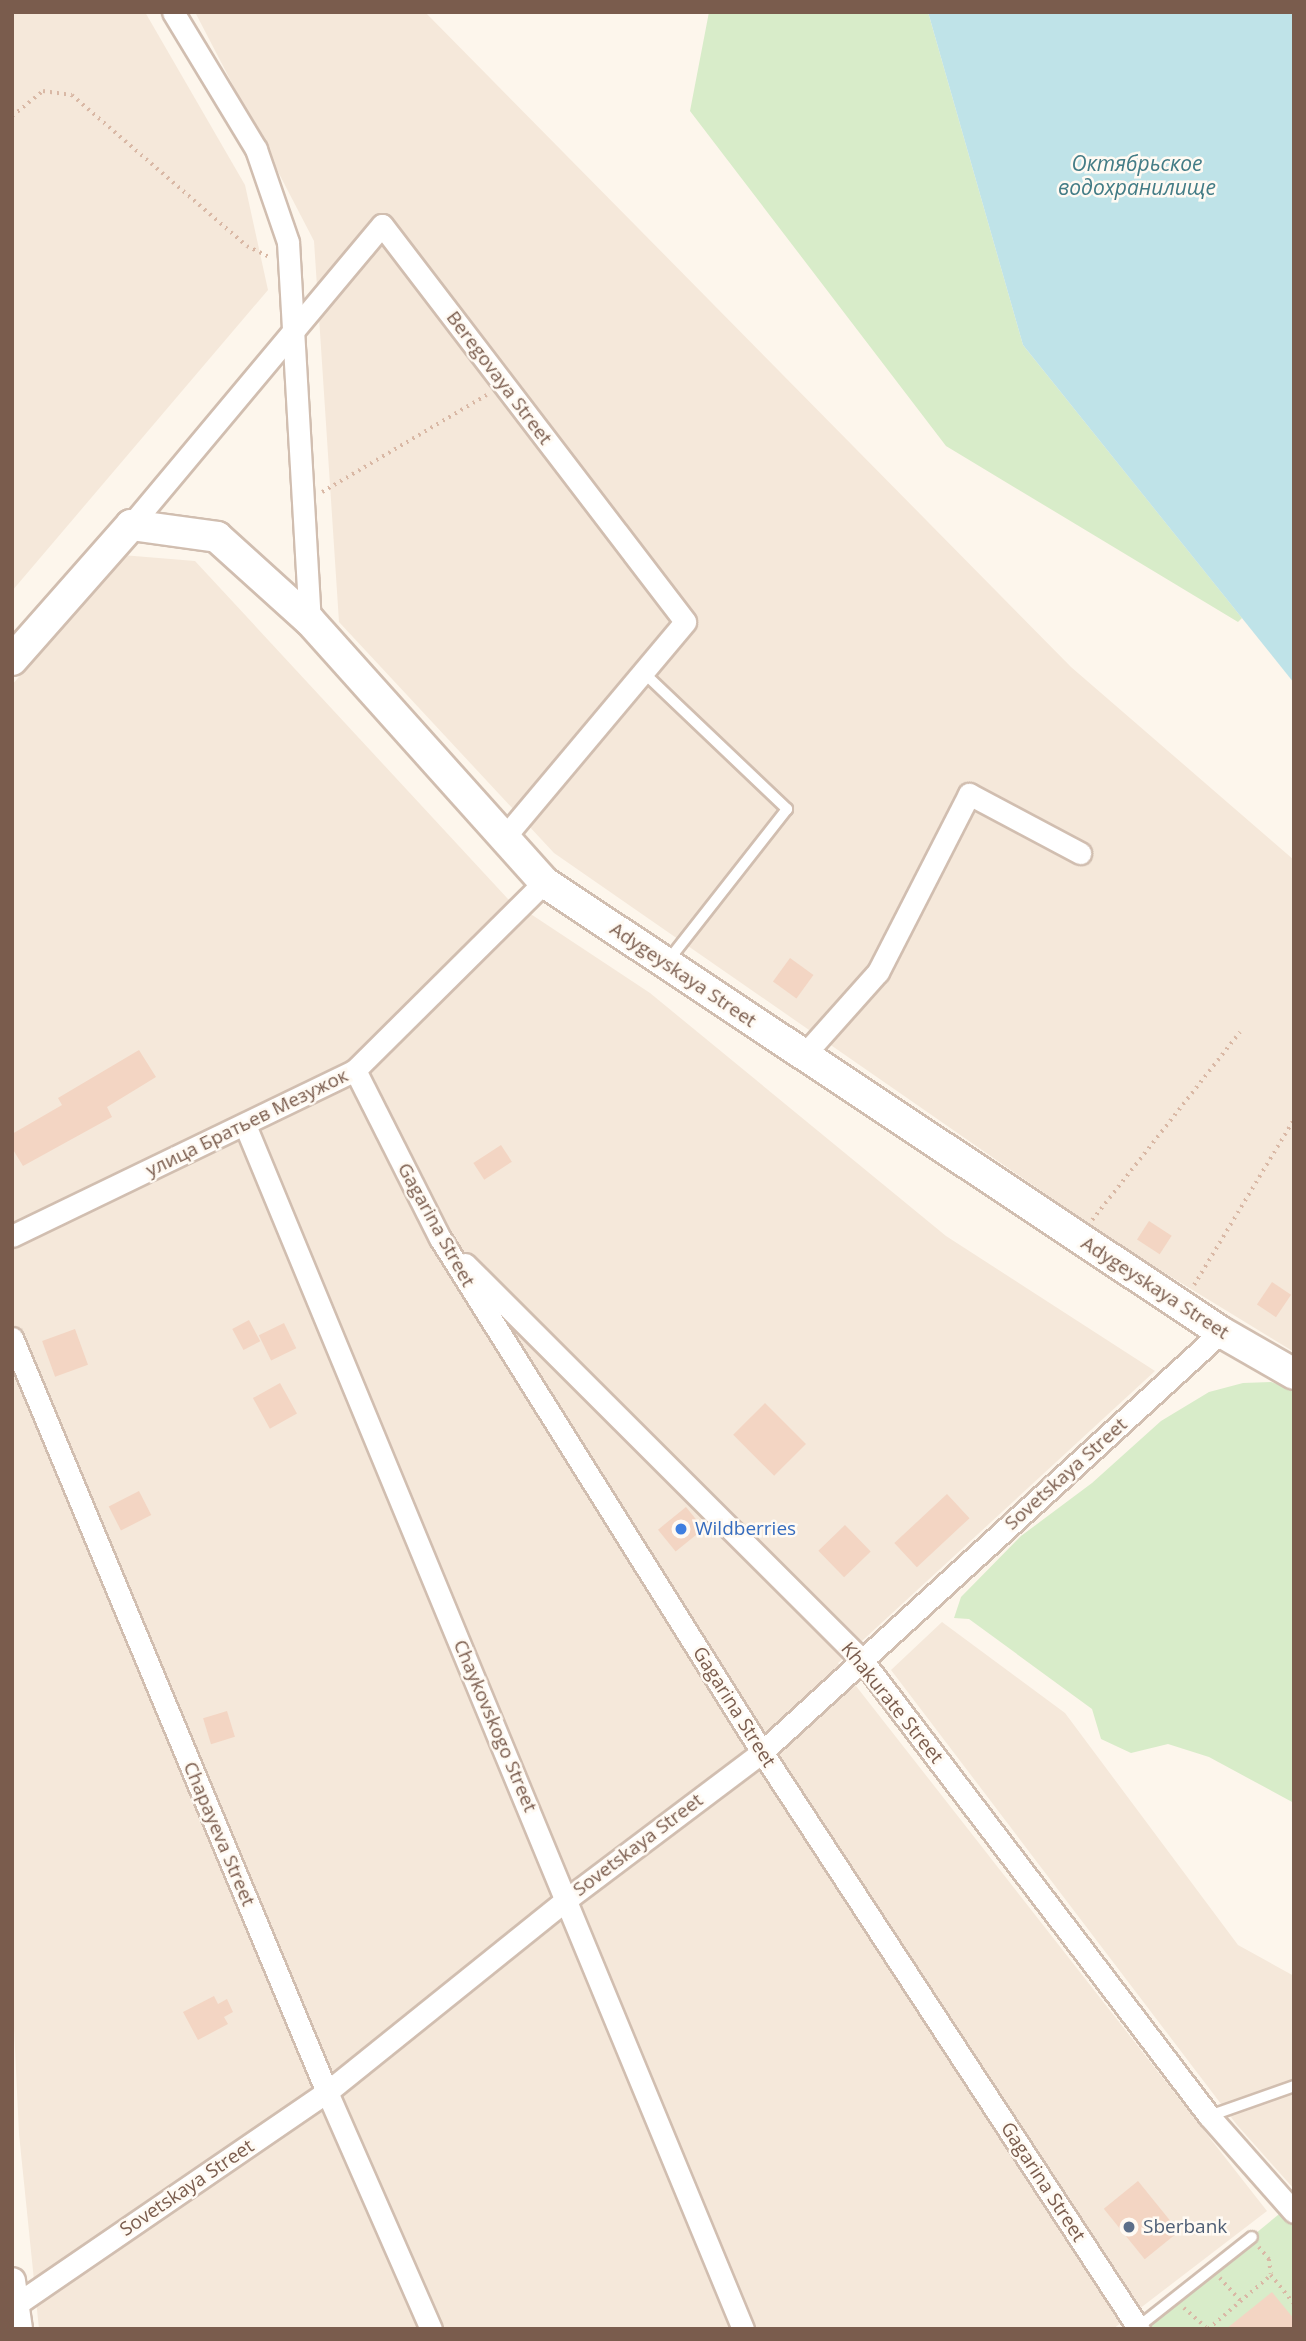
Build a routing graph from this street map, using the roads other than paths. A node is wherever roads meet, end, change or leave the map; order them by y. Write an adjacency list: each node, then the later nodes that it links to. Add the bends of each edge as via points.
1 (173, 12): 2 (street, via 256,149 288,242)
2 (294, 330): 3 (street, Beregovaya Street); 4 (street); 6 (street, Beregovaya Street, via 382,225 685,622)
3 (131, 525): 4 (main road, Adygeyskaya Street, via 216,537); 5 (main road)
4 (310, 621): 7 (main road, Adygeyskaya Street)
5 (12, 660)
6 (643, 672): 7 (street, Beregovaya Street); 10 (lane, via 787,809)
7 (506, 835): 9 (main road, Adygeyskaya Street)
8 (1080, 853): 11 (street, via 969,794 878,972)
9 (544, 882): 10 (main road, Adygeyskaya Street); 12 (street, улица Братьев Мезужок)
10 (666, 964): 11 (main road, Adygeyskaya Street)
11 (804, 1055): 16 (main road, Adygeyskaya Street)
12 (355, 1070): 13 (street, улица Братьев Мезужок); 15 (street, Gagarina Street)
13 (245, 1125): 14 (street, улица Братьев Мезужок); 21 (street, Chaykovskogo Street)
14 (12, 1236)
15 (440, 1238): 19 (street, Khakurate Street); 20 (street, Gagarina Street)
16 (1221, 1332): 18 (main road, Adygeyskaya Street); 19 (street, Sovetskaya Street)
17 (12, 1338): 23 (street, Chapayeva Street)
18 (1291, 1369)
19 (862, 1660): 20 (street, Sovetskaya Street); 24 (street, Khakurate Street)
20 (762, 1752): 21 (street, Sovetskaya Street); 28 (street, Gagarina Street)
21 (567, 1899): 23 (street, Sovetskaya Street); 30 (street, Chaykovskogo Street)
22 (1294, 2086): 24 (lane)
23 (327, 2092): 27 (street, Sovetskaya Street); 29 (street, Chapayeva Street)
24 (1209, 2116): 25 (street, Khakurate Street)
25 (1294, 2212)
26 (1252, 2237): 28 (lane)
27 (15, 2305)
28 (1139, 2328)
29 (431, 2329)
30 (743, 2329)

